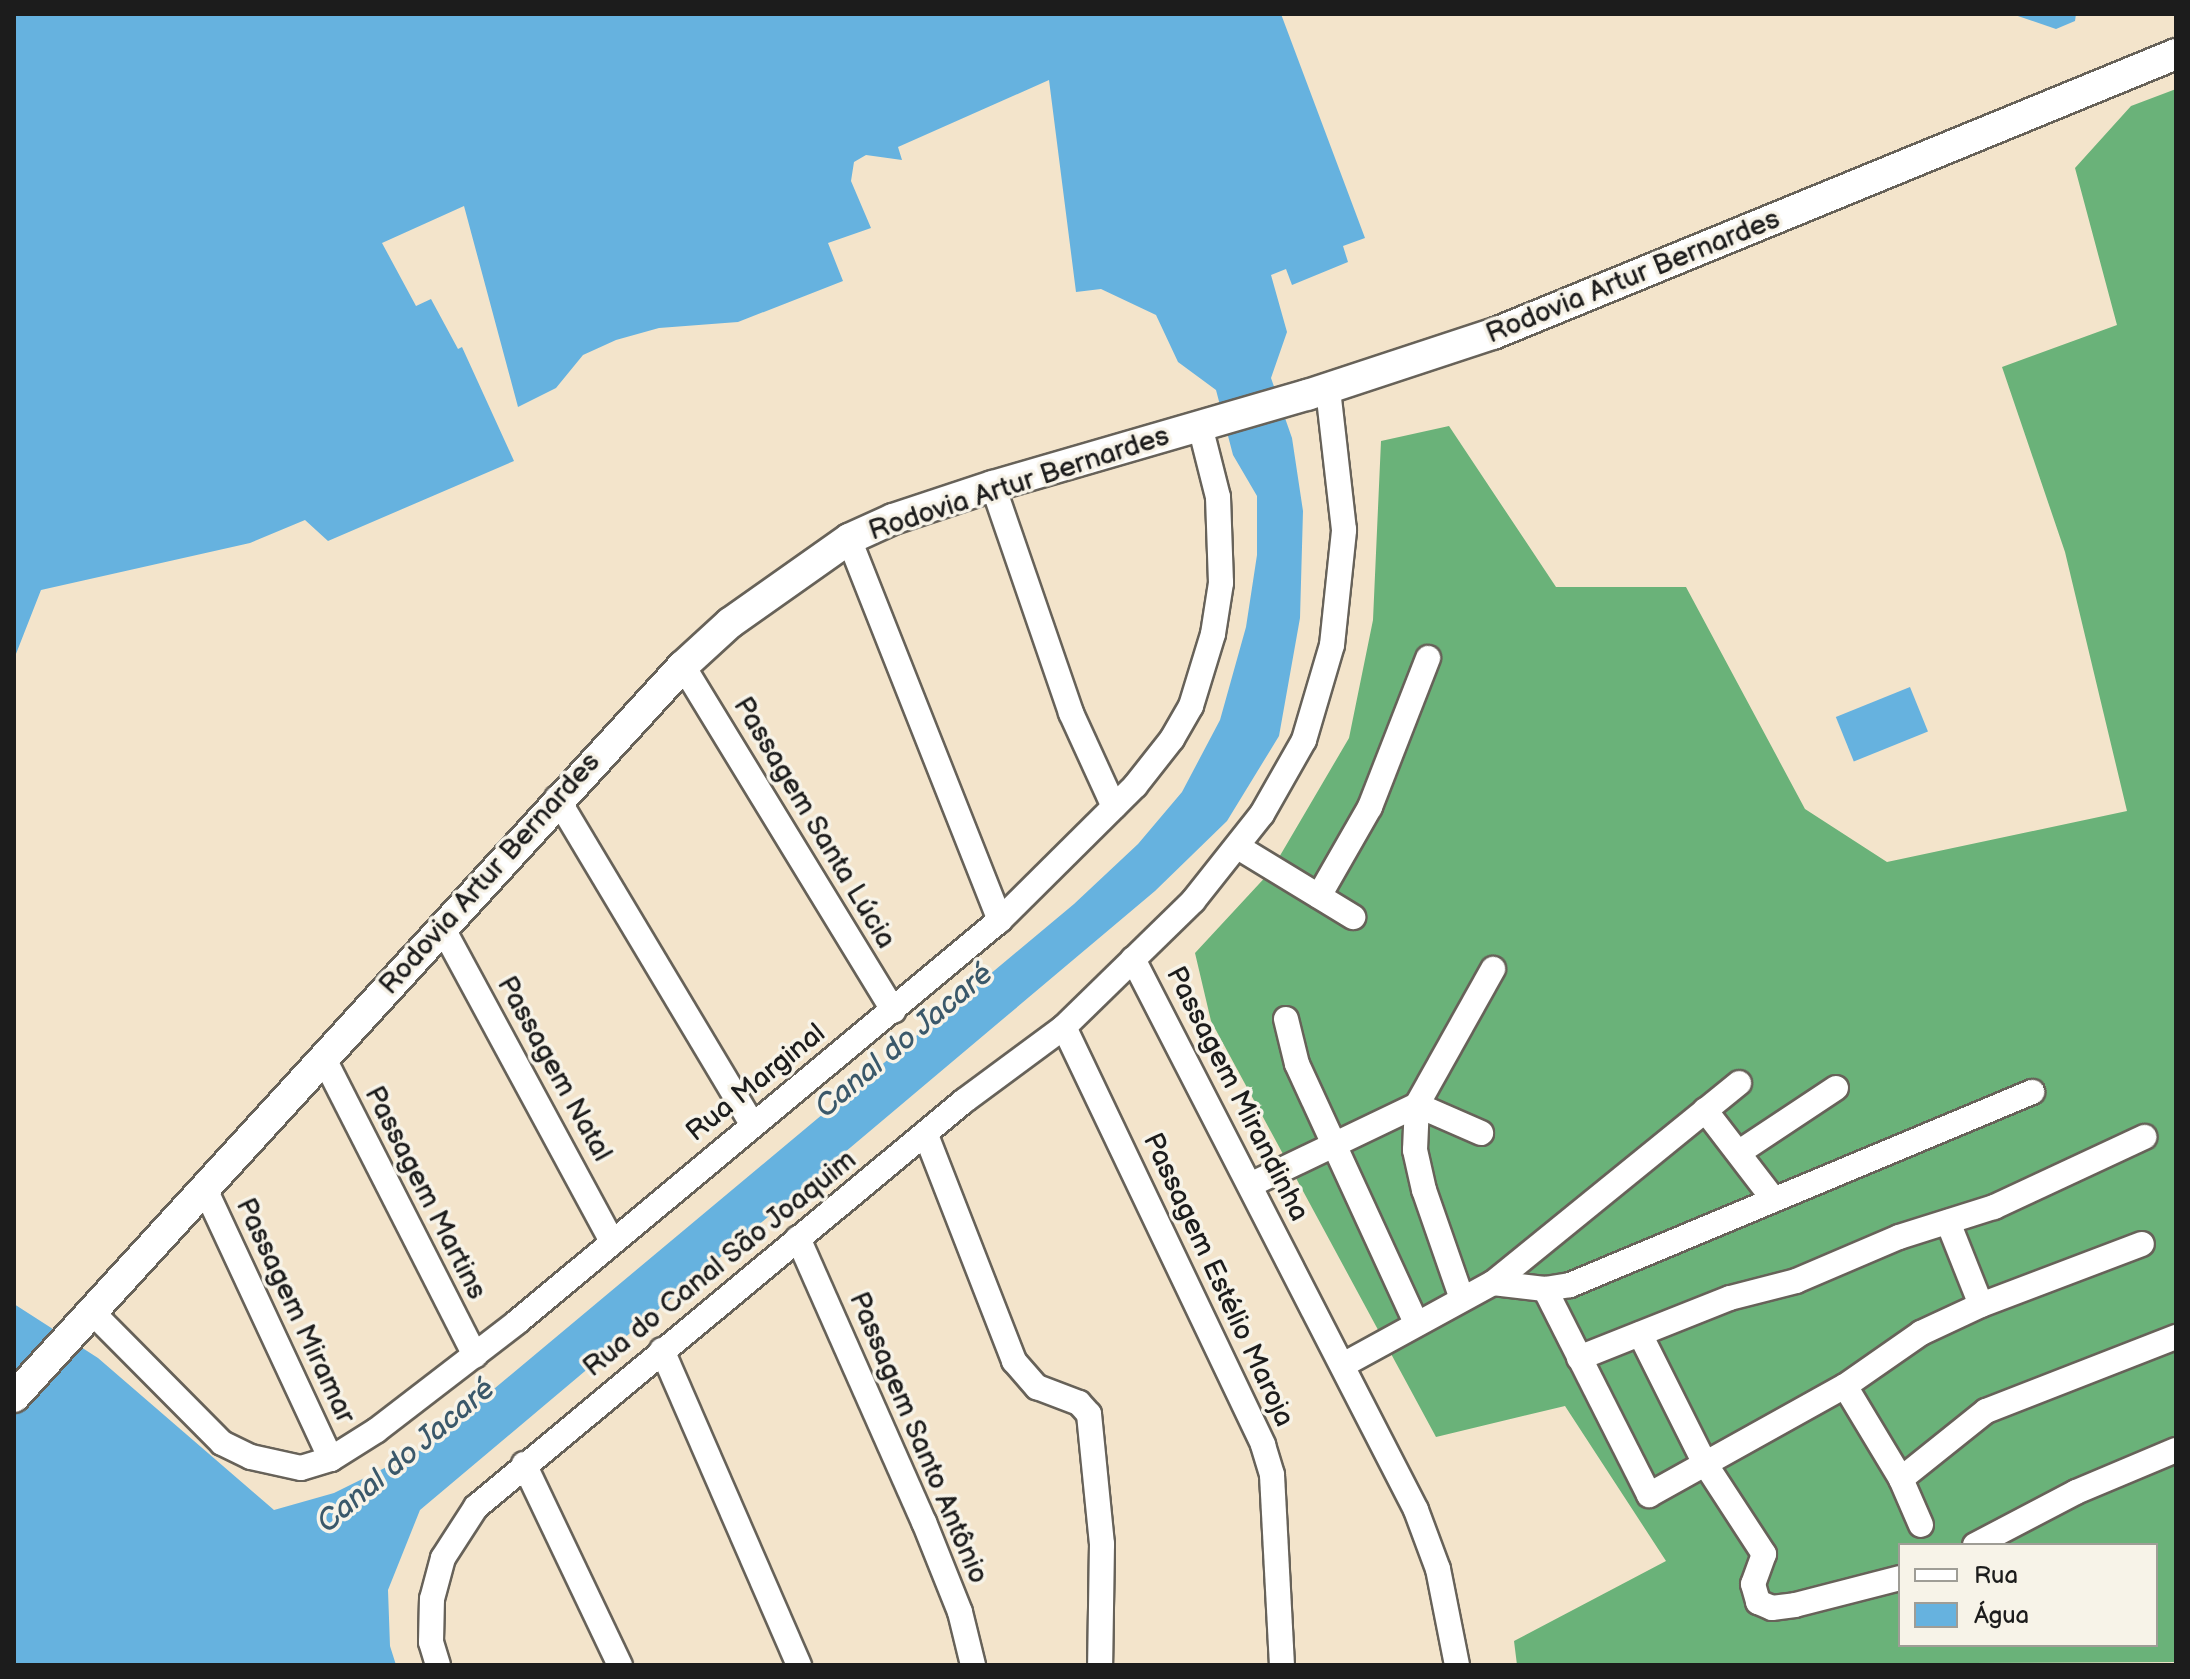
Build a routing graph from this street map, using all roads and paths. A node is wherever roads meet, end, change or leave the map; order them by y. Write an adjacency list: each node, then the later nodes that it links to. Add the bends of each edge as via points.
1 (2176, 54): 2 (main road, Rodovia Artur Bernardes, via 1679,261 1493,334)
2 (1318, 392): 3 (main road, Rodovia Artur Bernardes); 10 (street, Passagem Mirandinha, via 1344,530 1332,645 1324,684 1290,769)
3 (1206, 425): 4 (main road, Rodovia Artur Bernardes); 9 (street, Rua Marginal, via 1218,497 1221,583 1213,634 1178,728)
4 (993, 486): 5 (main road, Rodovia Artur Bernardes); 9 (street, via 1071,713)
5 (849, 539): 7 (main road, Rodovia Artur Bernardes, via 730,623); 13 (street)
6 (1428, 658): 11 (street, via 1370,807)
7 (683, 666): 8 (main road, Rodovia Artur Bernardes); 17 (street, Passagem Santa Lúcia)
8 (557, 798): 14 (main road, Rodovia Artur Bernardes); 26 (street)
9 (1114, 807): 13 (street, Rua Marginal)
10 (1238, 847): 11 (street); 15 (street, Passagem Mirandinha)
11 (1319, 896): 12 (street)
12 (1353, 917)
13 (1000, 920): 17 (street, Rua Marginal)
14 (442, 927): 20 (main road, Rodovia Artur Bernardes); 37 (street, Passagem Natal)
15 (1133, 959): 19 (street, Rua do Canal São Joaquim); 32 (street, Passagem Mirandinha)
16 (1493, 969): 24 (street)
17 (894, 1011): 26 (street, Rua Marginal)
18 (1286, 1019): 30 (street, via 1297,1064)
19 (1064, 1027): 28 (street, Rua do Canal São Joaquim); 66 (street, Passagem Estélio Maroja, via 1263,1445 1273,1488)
20 (323, 1057): 33 (main road, Rodovia Artur Bernardes); 48 (street, Passagem Martins)
21 (1739, 1083): 25 (street)
22 (1836, 1088): 31 (street)
23 (2032, 1092): 34 (street)
24 (1417, 1105): 27 (street); 30 (street); 41 (street, via 1415,1150 1424,1190)
25 (1705, 1110): 31 (street); 39 (street)
26 (752, 1124): 37 (street, Rua Marginal)
27 (1481, 1133)
28 (926, 1135): 36 (street, Rua do Canal São Joaquim); 65 (street, via 1014,1361 1037,1387 1079,1403 1089,1414 1102,1544)
29 (2144, 1137): 35 (street, via 1994,1207)
30 (1333, 1141): 32 (street); 44 (street)
31 (1741, 1151): 34 (street)
32 (1250, 1185): 50 (street, Passagem Mirandinha)
33 (205, 1189): 43 (main road, Rodovia Artur Bernardes); 54 (street, Passagem Miramar)
34 (1774, 1200): 40 (street, via 1570,1285)
35 (1948, 1222): 42 (street); 45 (street)
36 (798, 1238): 47 (street, Rua do Canal São Joaquim); 64 (street, Passagem Santo Antônio, via 924,1522 960,1612)
37 (611, 1239): 48 (street, Rua Marginal)
38 (2142, 1244): 42 (street)
39 (1493, 1283): 40 (street); 41 (street)
40 (1545, 1289): 49 (street)
41 (1462, 1299): 44 (street)
42 (1981, 1305): 51 (street, via 1921,1333)
43 (86, 1321): 52 (main road, Rodovia Artur Bernardes); 54 (street, Rua Marginal, via 222,1443 279,1465 301,1468)
44 (1416, 1323): 50 (street)
45 (1640, 1334): 49 (street); 55 (street)
46 (2176, 1337): 57 (street, via 1986,1411)
47 (662, 1350): 56 (street, Rua do Canal São Joaquim); 63 (street)
48 (475, 1355): 54 (street, Rua Marginal)
49 (1579, 1358): 55 (street, via 1645,1493)
50 (1343, 1365): 67 (street, Passagem Mirandinha, via 1416,1510 1438,1569)
51 (1845, 1386): 55 (street); 57 (street)
52 (14, 1397)
53 (2176, 1450): 59 (street, via 2076,1492)
54 (331, 1459)
55 (1704, 1462): 60 (street, via 1764,1554 1753,1584 1758,1602 1772,1608 1795,1605)
56 (524, 1464): 61 (street, Rua do Canal São Joaquim, via 476,1507 443,1558 432,1599 431,1642); 62 (street)
57 (1901, 1479): 58 (street)
58 (1921, 1525)
59 (1979, 1543)
60 (1898, 1579)
61 (438, 1665)
62 (620, 1665)
63 (799, 1665)
64 (973, 1665)
65 (1100, 1665)
66 (1282, 1665)
67 (1457, 1665)

